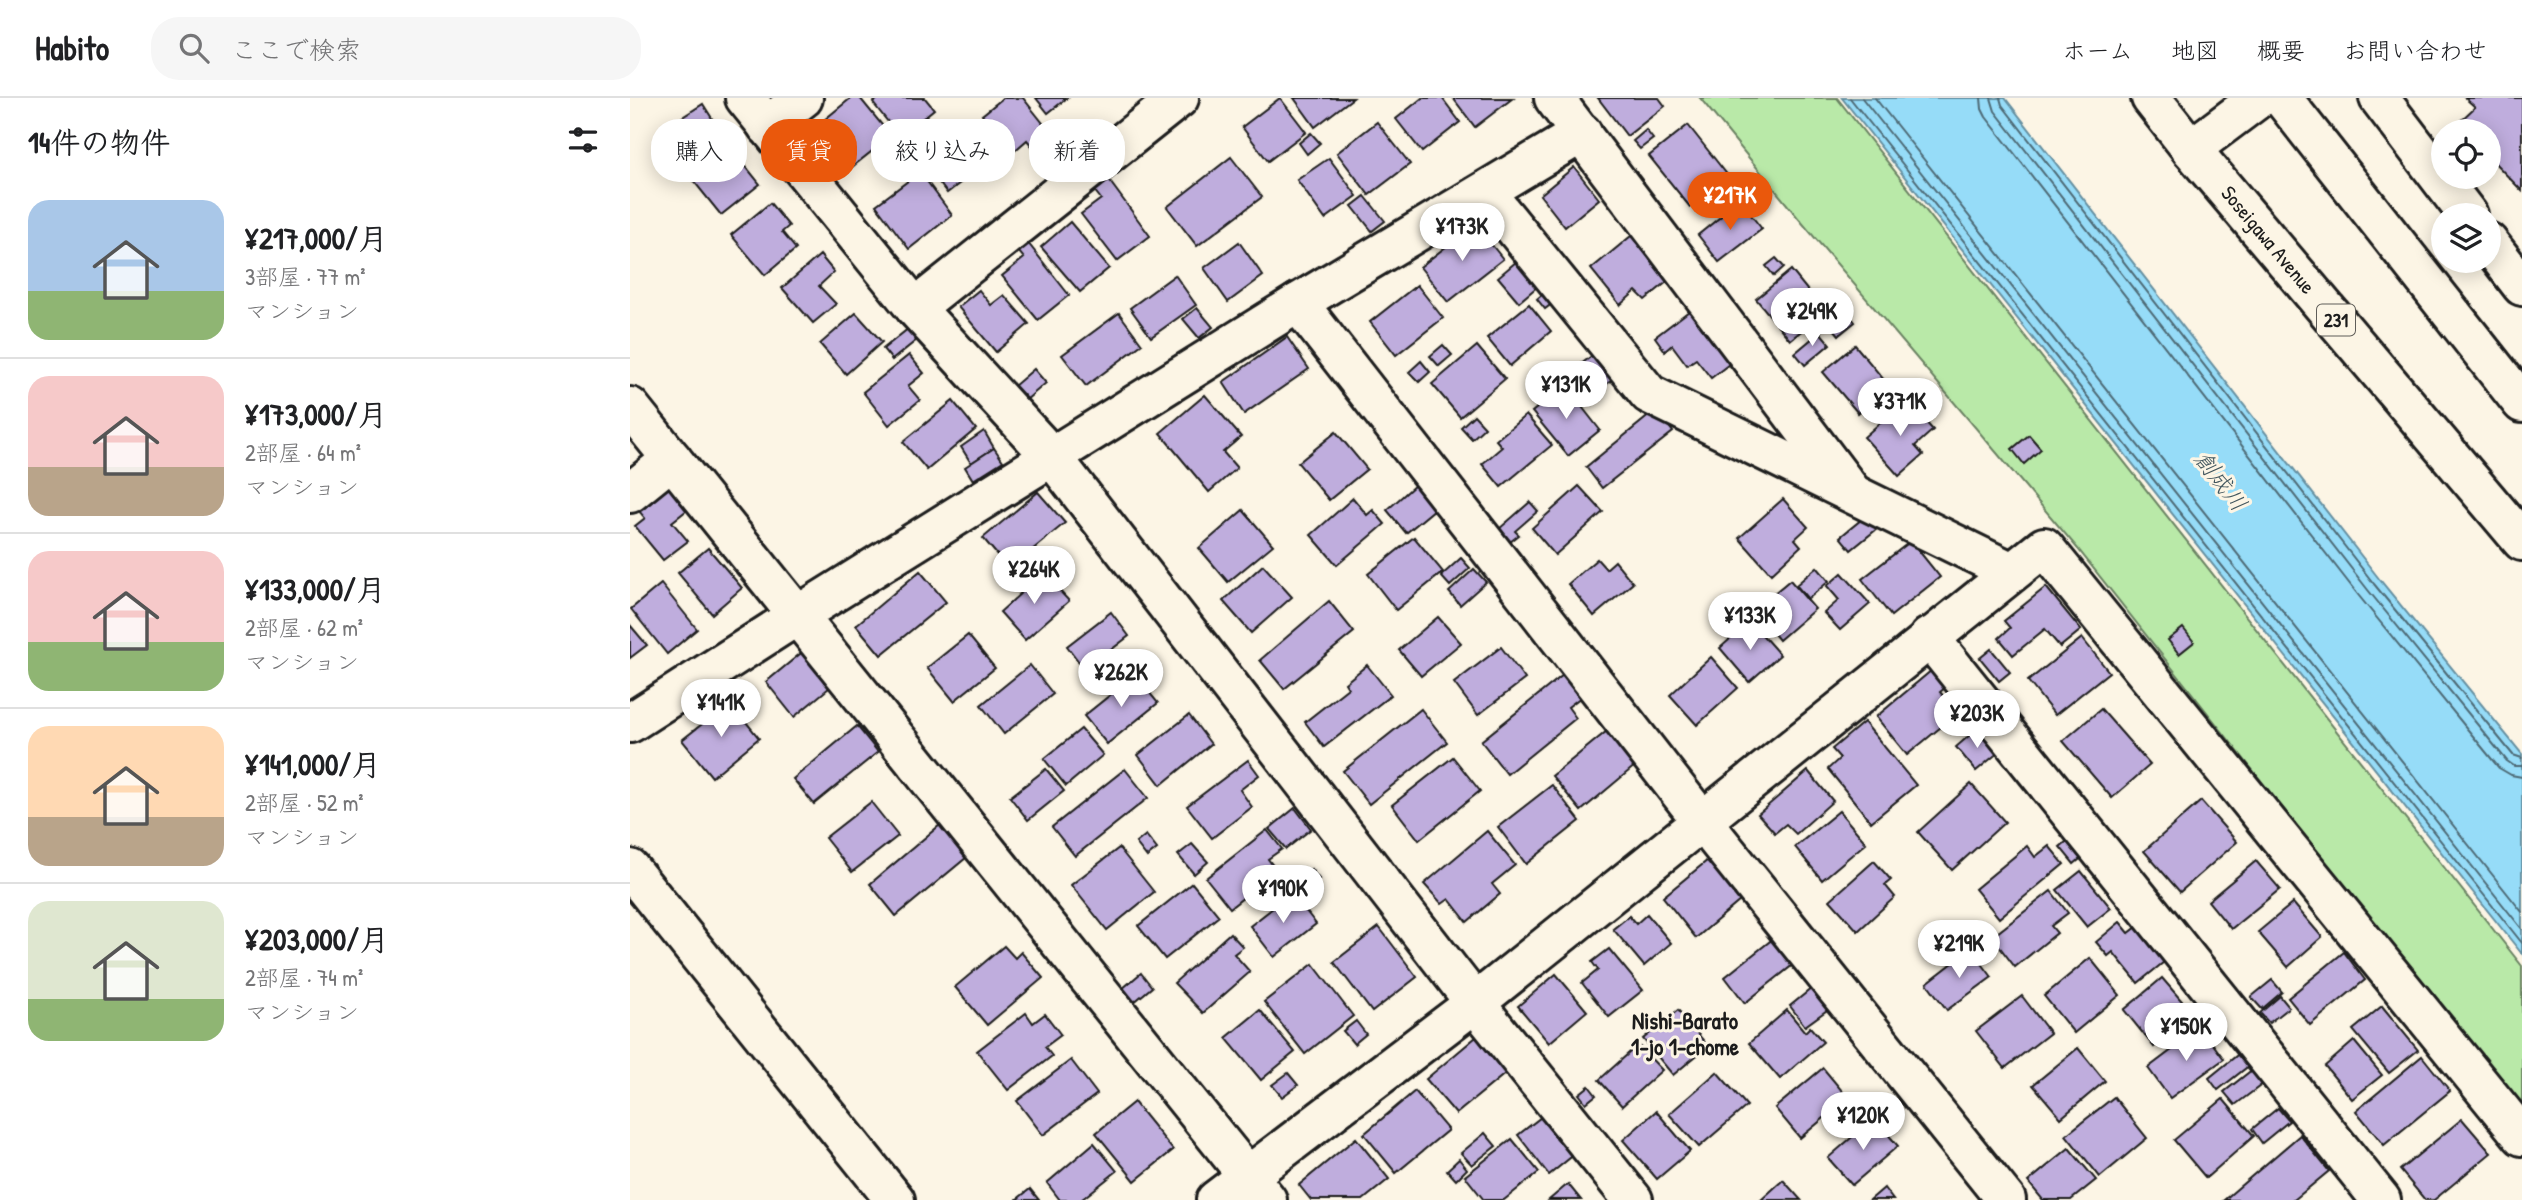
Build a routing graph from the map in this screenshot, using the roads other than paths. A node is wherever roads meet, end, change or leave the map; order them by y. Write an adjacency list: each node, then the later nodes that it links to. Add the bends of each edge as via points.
1 (803, 98): 8 (main road)
2 (1179, 98): 16 (main road)
3 (1554, 98): 9 (main road)
4 (2151, 98): 10 (main road, Soseigawa Avenue / 231)
5 (2259, 98): 10 (main road)
6 (2282, 98): 17 (main road)
7 (2385, 100): 12 (main road)
8 (756, 112): 16 (main road)
9 (1582, 133): 11 (main road); 22 (main road)
10 (2191, 149): 23 (main road, Soseigawa Avenue / 231)
11 (1485, 192): 15 (main road); 22 (main road, via 1649,394)
12 (2459, 203)
13 (2501, 259): 14 (main road)
14 (2522, 286)
15 (1298, 303): 19 (main road); 28 (main road)
16 (915, 308): 19 (main road)
17 (2522, 403)
18 (630, 407): 20 (main road)
19 (1052, 458): 25 (main road); 30 (main road)
20 (672, 459): 21 (main road); 25 (main road)
21 (630, 493)
22 (1854, 494): 24 (main road)
23 (2522, 541)
24 (2012, 572): 26 (main road); 31 (main road, via 2044,547)
25 (798, 615): 27 (main road); 32 (main road)
26 (1929, 637): 28 (main road); 37 (main road)
27 (630, 723)
28 (1702, 821): 30 (main road); 36 (main road)
29 (630, 869): 33 (main road)
30 (1475, 1003): 32 (main road); 35 (main road)
31 (2522, 1136)
32 (1257, 1188): 34 (main road)
33 (895, 1200)
34 (1216, 1200)
35 (1633, 1200)
36 (2007, 1200)
37 (2381, 1200)

